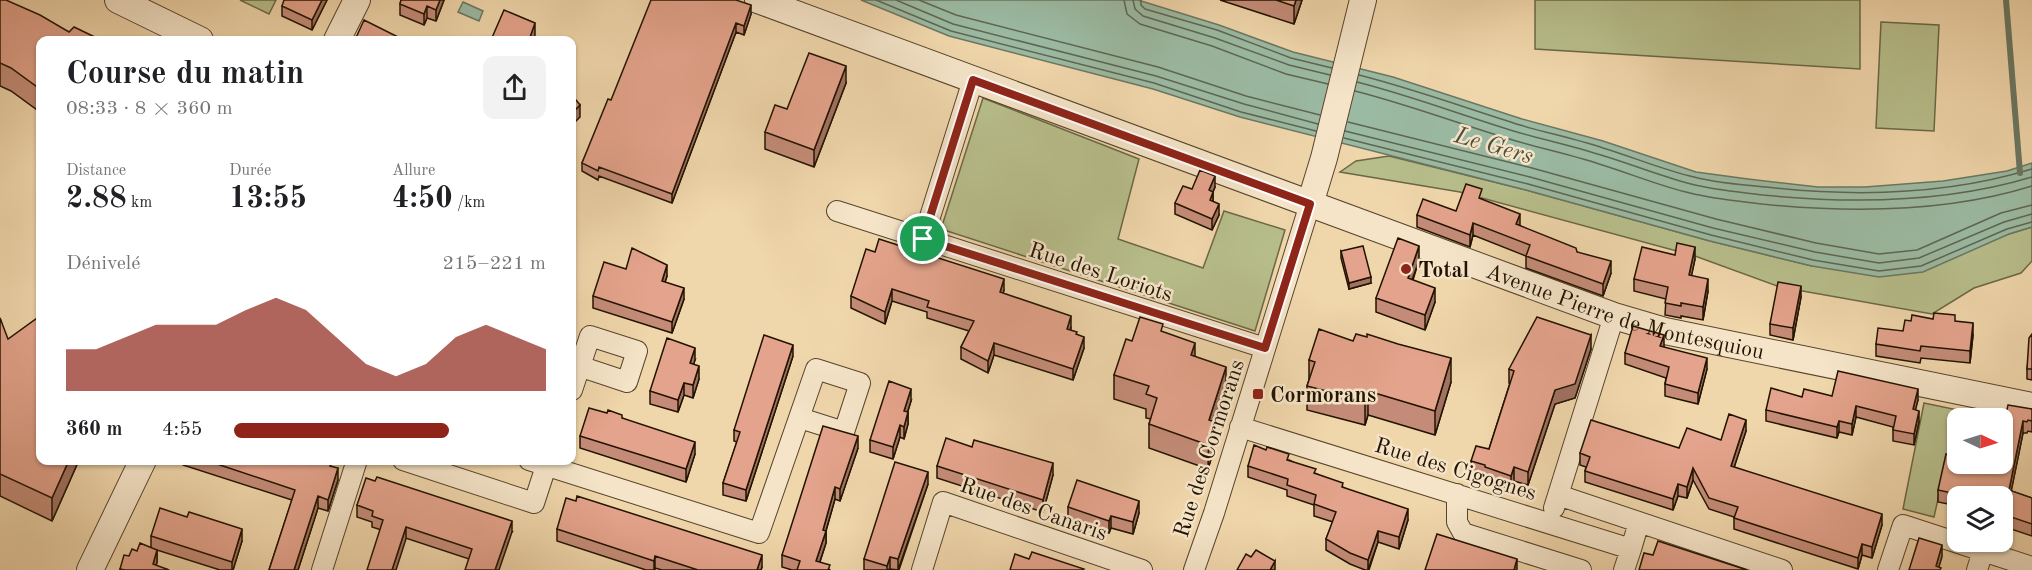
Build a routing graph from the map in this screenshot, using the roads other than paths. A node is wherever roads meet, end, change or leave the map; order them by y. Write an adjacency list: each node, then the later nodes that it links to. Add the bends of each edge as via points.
1 (118, 0): 5 (street)
2 (357, 0): 6 (street)
3 (758, 0): 7 (street, Avenue Pierre de Montesquiou)
4 (1363, 0): 8 (street)
5 (192, 36)
6 (339, 36)
7 (973, 80): 8 (street, Avenue Pierre de Montesquiou); 10 (street)
8 (1310, 204): 11 (street, Avenue Pierre de Montesquiou); 12 (street, Rue des Cormorans)
9 (837, 211): 10 (street, Rue des Loriots)
10 (923, 239): 12 (street, Rue des Loriots)
11 (1614, 316): 15 (street, Avenue Pierre de Montesquiou, via 1665,331); 24 (street)
12 (1265, 348): 17 (street, Rue des Cormorans)
13 (579, 366): 14 (street)
14 (576, 376)
15 (2032, 406)
16 (800, 418): 22 (street, via 759,533)
17 (1240, 427): 23 (street, Rue des Cigognes); 34 (street, Rue des Cormorans)
18 (141, 465): 30 (street)
19 (355, 465): 31 (street)
20 (418, 465): 21 (street, via 534,503)
21 (540, 465)
22 (550, 465)
23 (1457, 494): 25 (street, Rue des Cigognes); 35 (street, via 1457,522 1463,533)
24 (1558, 495): 25 (street); 26 (street, Rue des Cigognes)
25 (1549, 522): 27 (street, Rue des Cigognes)
26 (1639, 522): 27 (street); 37 (street, Rue des Cigognes)
27 (1631, 549): 36 (street)
28 (1980, 561): 29 (street); 38 (street, via 1903,525)
29 (2032, 567)
30 (90, 570)
31 (322, 570)
32 (922, 570): 33 (street, Rue des Canaris, via 943,502)
33 (1143, 570)
34 (1194, 570)
35 (1581, 570)
36 (1624, 570)
37 (1782, 570)
38 (1888, 570)

